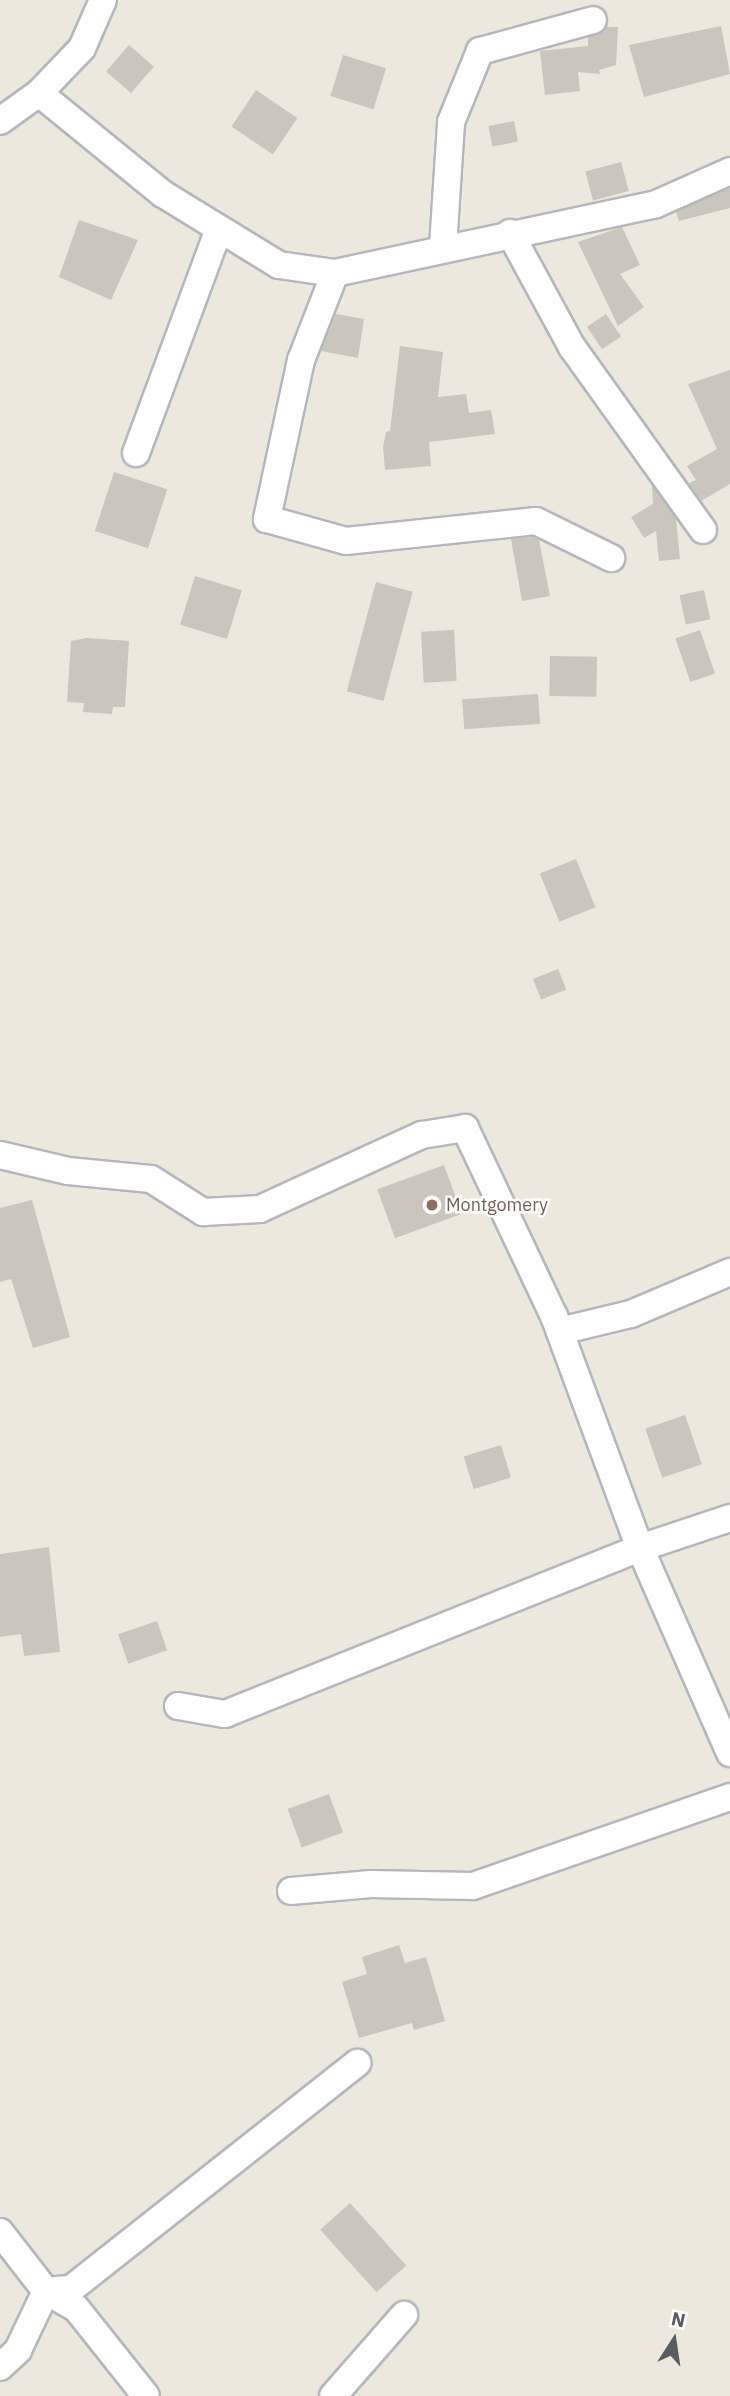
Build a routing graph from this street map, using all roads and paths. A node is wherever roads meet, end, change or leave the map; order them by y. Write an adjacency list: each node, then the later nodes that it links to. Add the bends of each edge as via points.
1 (103, 0): 3 (street, via 82,48)
2 (593, 20): 8 (street, via 480,51 451,122)
3 (39, 93): 4 (street); 6 (street, via 163,194)
4 (0, 121)
5 (730, 171): 7 (street, via 656,204)
6 (219, 229): 9 (street, via 279,265); 10 (street)
7 (510, 233): 8 (street); 11 (street, via 572,347)
8 (443, 247): 9 (street, via 377,267)
9 (335, 273): 12 (street, via 301,360 268,519 346,541 536,521)
10 (136, 453)
11 (702, 530)
12 (611, 558)
13 (0, 1155): 15 (street, via 68,1171 151,1179 204,1212 260,1209 422,1135 465,1128)
14 (730, 1272): 15 (street, via 631,1314)
15 (560, 1331): 17 (street)
16 (730, 1518): 17 (street)
17 (640, 1548): 18 (street, via 225,1714); 19 (street)
18 (178, 1706)
19 (730, 1753)
20 (730, 1797): 21 (street, via 473,1885 372,1884)
21 (291, 1891)
22 (357, 2063): 24 (street, via 71,2289)
23 (0, 2232): 24 (street)
24 (46, 2291): 26 (street, via 18,2350); 27 (street, via 76,2308)
25 (404, 2315): 28 (street)
26 (0, 2367)
27 (146, 2396)
28 (333, 2396)

